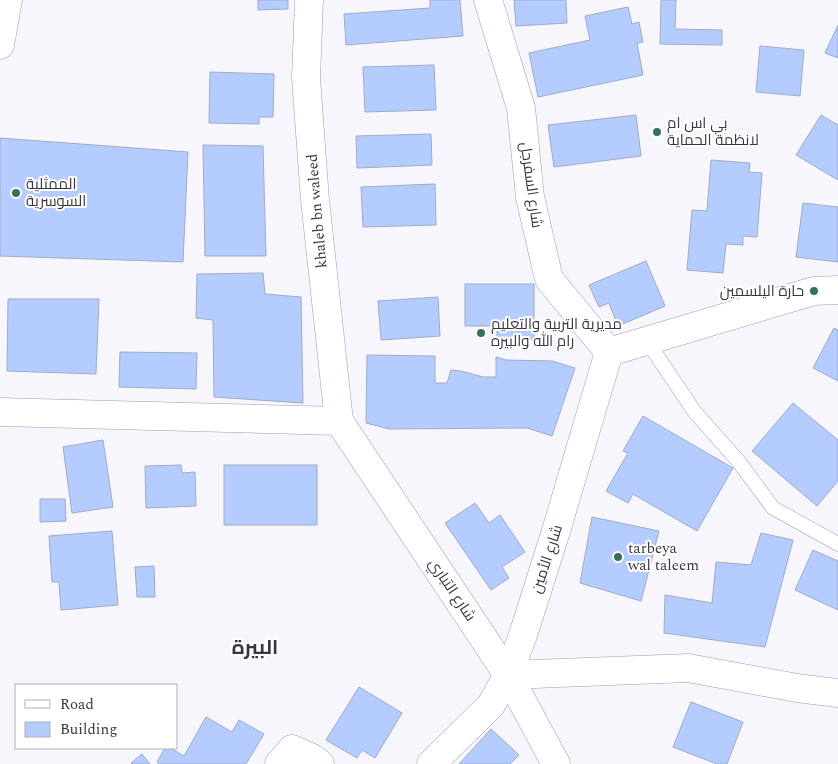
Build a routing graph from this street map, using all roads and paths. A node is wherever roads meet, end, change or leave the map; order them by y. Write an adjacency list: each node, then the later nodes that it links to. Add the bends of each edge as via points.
1 (8, 0): 4 (street)
2 (309, 0): 9 (street, khaleb bn waleed, via 306,78 315,200)
3 (488, 0): 7 (street, شارع السفرجل, via 521,108 530,197 549,278)
4 (0, 45)
5 (838, 290): 6 (street, via 814,291)
6 (647, 341): 7 (street); 10 (lane, via 694,411 739,462 773,508)
7 (609, 352): 11 (street, شارع الأمين, via 556,531)
8 (0, 412): 9 (street)
9 (339, 421): 11 (street, شارع التباري)
10 (838, 544)
11 (508, 675): 12 (street, via 688,668 797,688); 15 (street, شارع الأمين, via 491,706); 16 (street, شارع التباري)
12 (838, 692)
13 (279, 764): 14 (street, via 292,749)
14 (320, 764)
15 (431, 764)
16 (556, 764)

